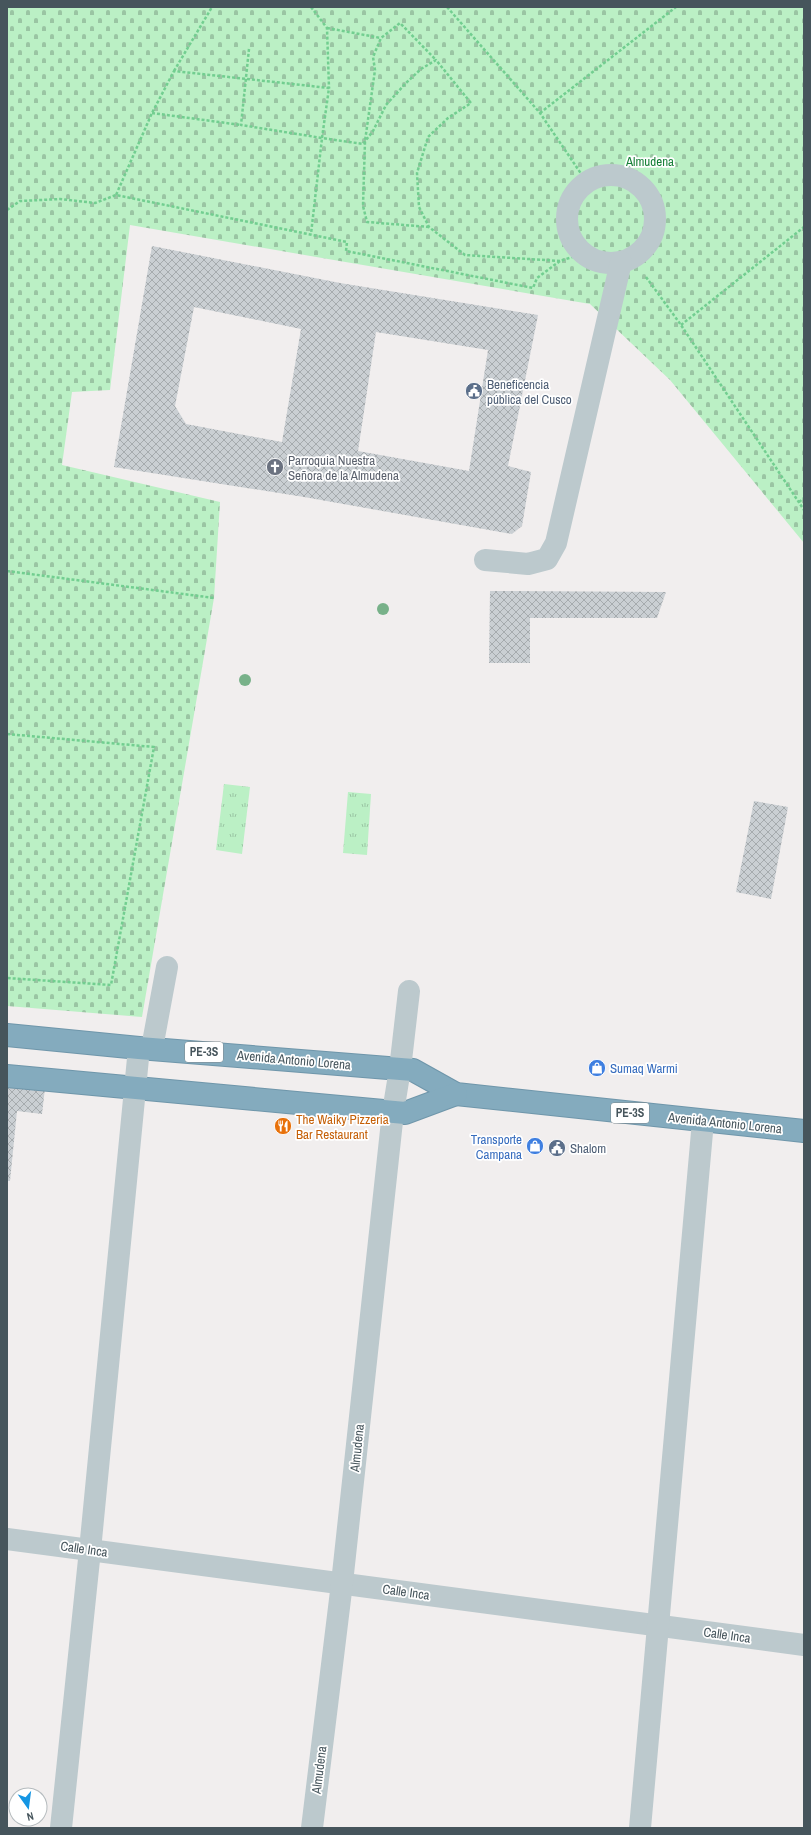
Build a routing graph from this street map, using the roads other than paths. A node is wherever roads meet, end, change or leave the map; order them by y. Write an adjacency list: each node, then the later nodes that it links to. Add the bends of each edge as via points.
1 (627, 260): 1 (street, via 647,246 654,229 656,213 647,193 633,180 617,174 586,181 576,190 567,212 567,224 573,244 582,254 595,262 609,264); 2 (street, via 556,543 547,559 528,564)
2 (485, 560)
3 (167, 967): 6 (street)
4 (408, 991): 7 (street, Almudena)
5 (7, 1035): 6 (highway, Avenida Antonio Lorena / PE-3S)
6 (146, 1048): 7 (highway, Avenida Antonio Lorena / PE-3S); 9 (street)
7 (400, 1069): 10 (highway, Avenida Antonio Lorena / PE-3S, via 413,1070); 11 (street, Almudena)
8 (7, 1076): 9 (highway, Avenida Antonio Lorena / PE-3S)
9 (135, 1088): 11 (highway, Avenida Antonio Lorena / PE-3S); 15 (street)
10 (456, 1094): 11 (highway, Avenida Antonio Lorena / PE-3S, via 405,1113); 12 (highway, Avenida Antonio Lorena / PE-3S)
11 (393, 1112): 16 (street, Almudena)
12 (703, 1121): 13 (highway, Avenida Antonio Lorena / PE-3S); 17 (street)
13 (804, 1131)
14 (7, 1539): 15 (street, Calle Inca)
15 (90, 1550): 16 (street, Calle Inca); 19 (street)
16 (342, 1583): 17 (street, Calle Inca); 20 (street, Almudena)
17 (658, 1625): 18 (street, Calle Inca); 21 (street)
18 (804, 1646)
19 (61, 1828)
20 (312, 1828)
21 (640, 1828)

